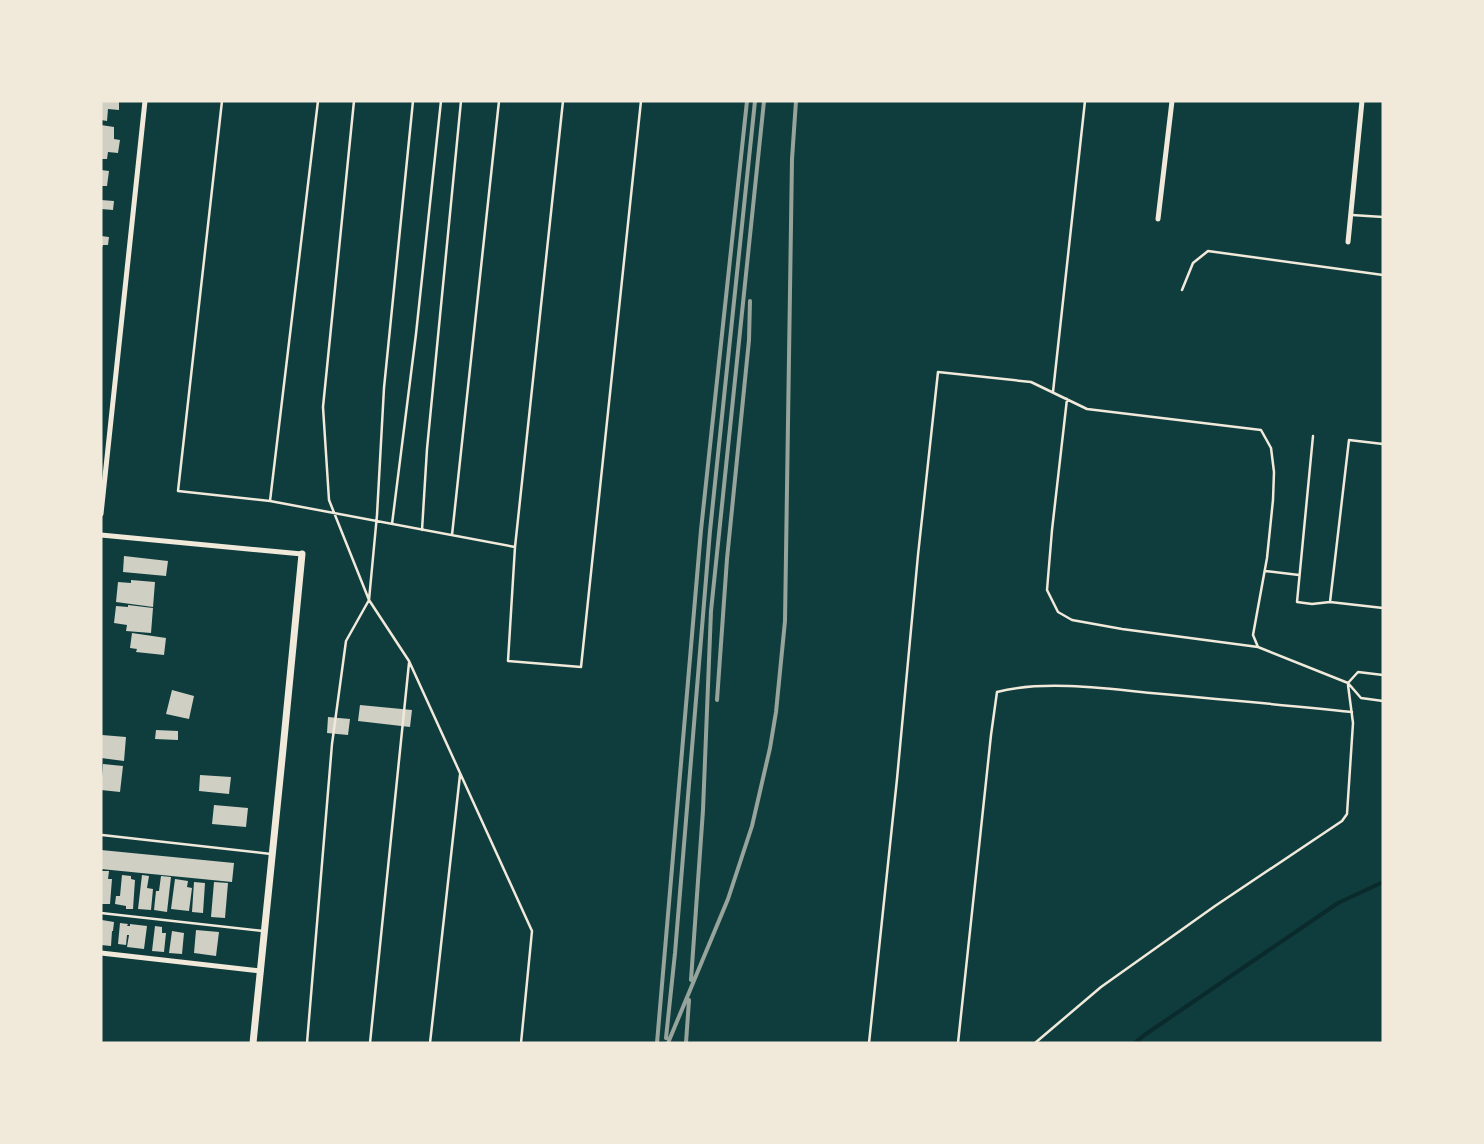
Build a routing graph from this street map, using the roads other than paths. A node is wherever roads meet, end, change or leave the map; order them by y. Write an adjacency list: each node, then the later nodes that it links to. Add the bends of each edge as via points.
1 (145, 101): 25 (street)
2 (222, 101): 24 (lane, via 178,491)
3 (318, 101): 24 (lane)
4 (354, 101): 26 (lane, via 323,407 329,500)
5 (413, 101): 27 (lane, via 384,388)
6 (441, 101): 28 (lane)
7 (461, 101): 29 (lane)
8 (499, 101): 31 (lane)
9 (563, 101): 32 (lane)
10 (641, 101): 32 (lane, via 581,666 508,661)
11 (1086, 101): 20 (lane)
12 (1172, 101): 16 (street)
13 (1362, 101): 14 (street)
14 (1350, 215): 15 (lane); 17 (street)
15 (1383, 218)
16 (1158, 219)
17 (1348, 242)
18 (1383, 275): 19 (lane, via 1208,251 1193,263)
19 (1182, 290)
20 (1053, 392): 21 (lane); 57 (lane, via 1031,382 938,372)
21 (1067, 400): 34 (lane, via 1086,409 1261,430 1271,448 1274,472); 39 (lane, via 1047,590 1058,612 1072,620 1122,629)
22 (1313, 436): 35 (lane)
23 (1383, 444): 37 (lane, via 1349,440)
24 (270, 502): 26 (lane)
25 (101, 514)
26 (335, 514): 27 (lane); 36 (lane)
27 (377, 521): 28 (lane); 36 (lane)
28 (392, 524): 29 (lane)
29 (422, 530): 31 (lane)
30 (101, 535): 33 (street)
31 (452, 535): 32 (lane)
32 (515, 547)
33 (302, 554): 47 (street)
34 (1265, 571): 35 (lane); 39 (lane, via 1252,635)
35 (1299, 575): 37 (lane, via 1297,602)
36 (369, 600): 40 (lane); 53 (lane, via 346,641 332,744)
37 (1330, 602): 38 (lane)
38 (1383, 608)
39 (1258, 647): 42 (lane)
40 (409, 661): 45 (lane); 54 (lane)
41 (1383, 675): 42 (lane, via 1358,672)
42 (1348, 683): 43 (lane, via 1361,698); 44 (lane)
43 (1383, 702)
44 (1352, 712): 58 (lane, via 1067,686 1014,687 997,692); 59 (lane, via 1347,814 1342,821 1101,987)
45 (460, 774): 55 (lane); 56 (lane, via 532,931)
46 (102, 835): 47 (lane)
47 (272, 854): 49 (street)
48 (101, 913): 49 (lane)
49 (264, 931): 51 (street)
50 (101, 953): 51 (street)
51 (261, 971): 52 (street)
52 (253, 1043)
53 (307, 1043)
54 (370, 1043)
55 (430, 1043)
56 (521, 1043)
57 (869, 1043)
58 (958, 1043)
59 (1035, 1043)

